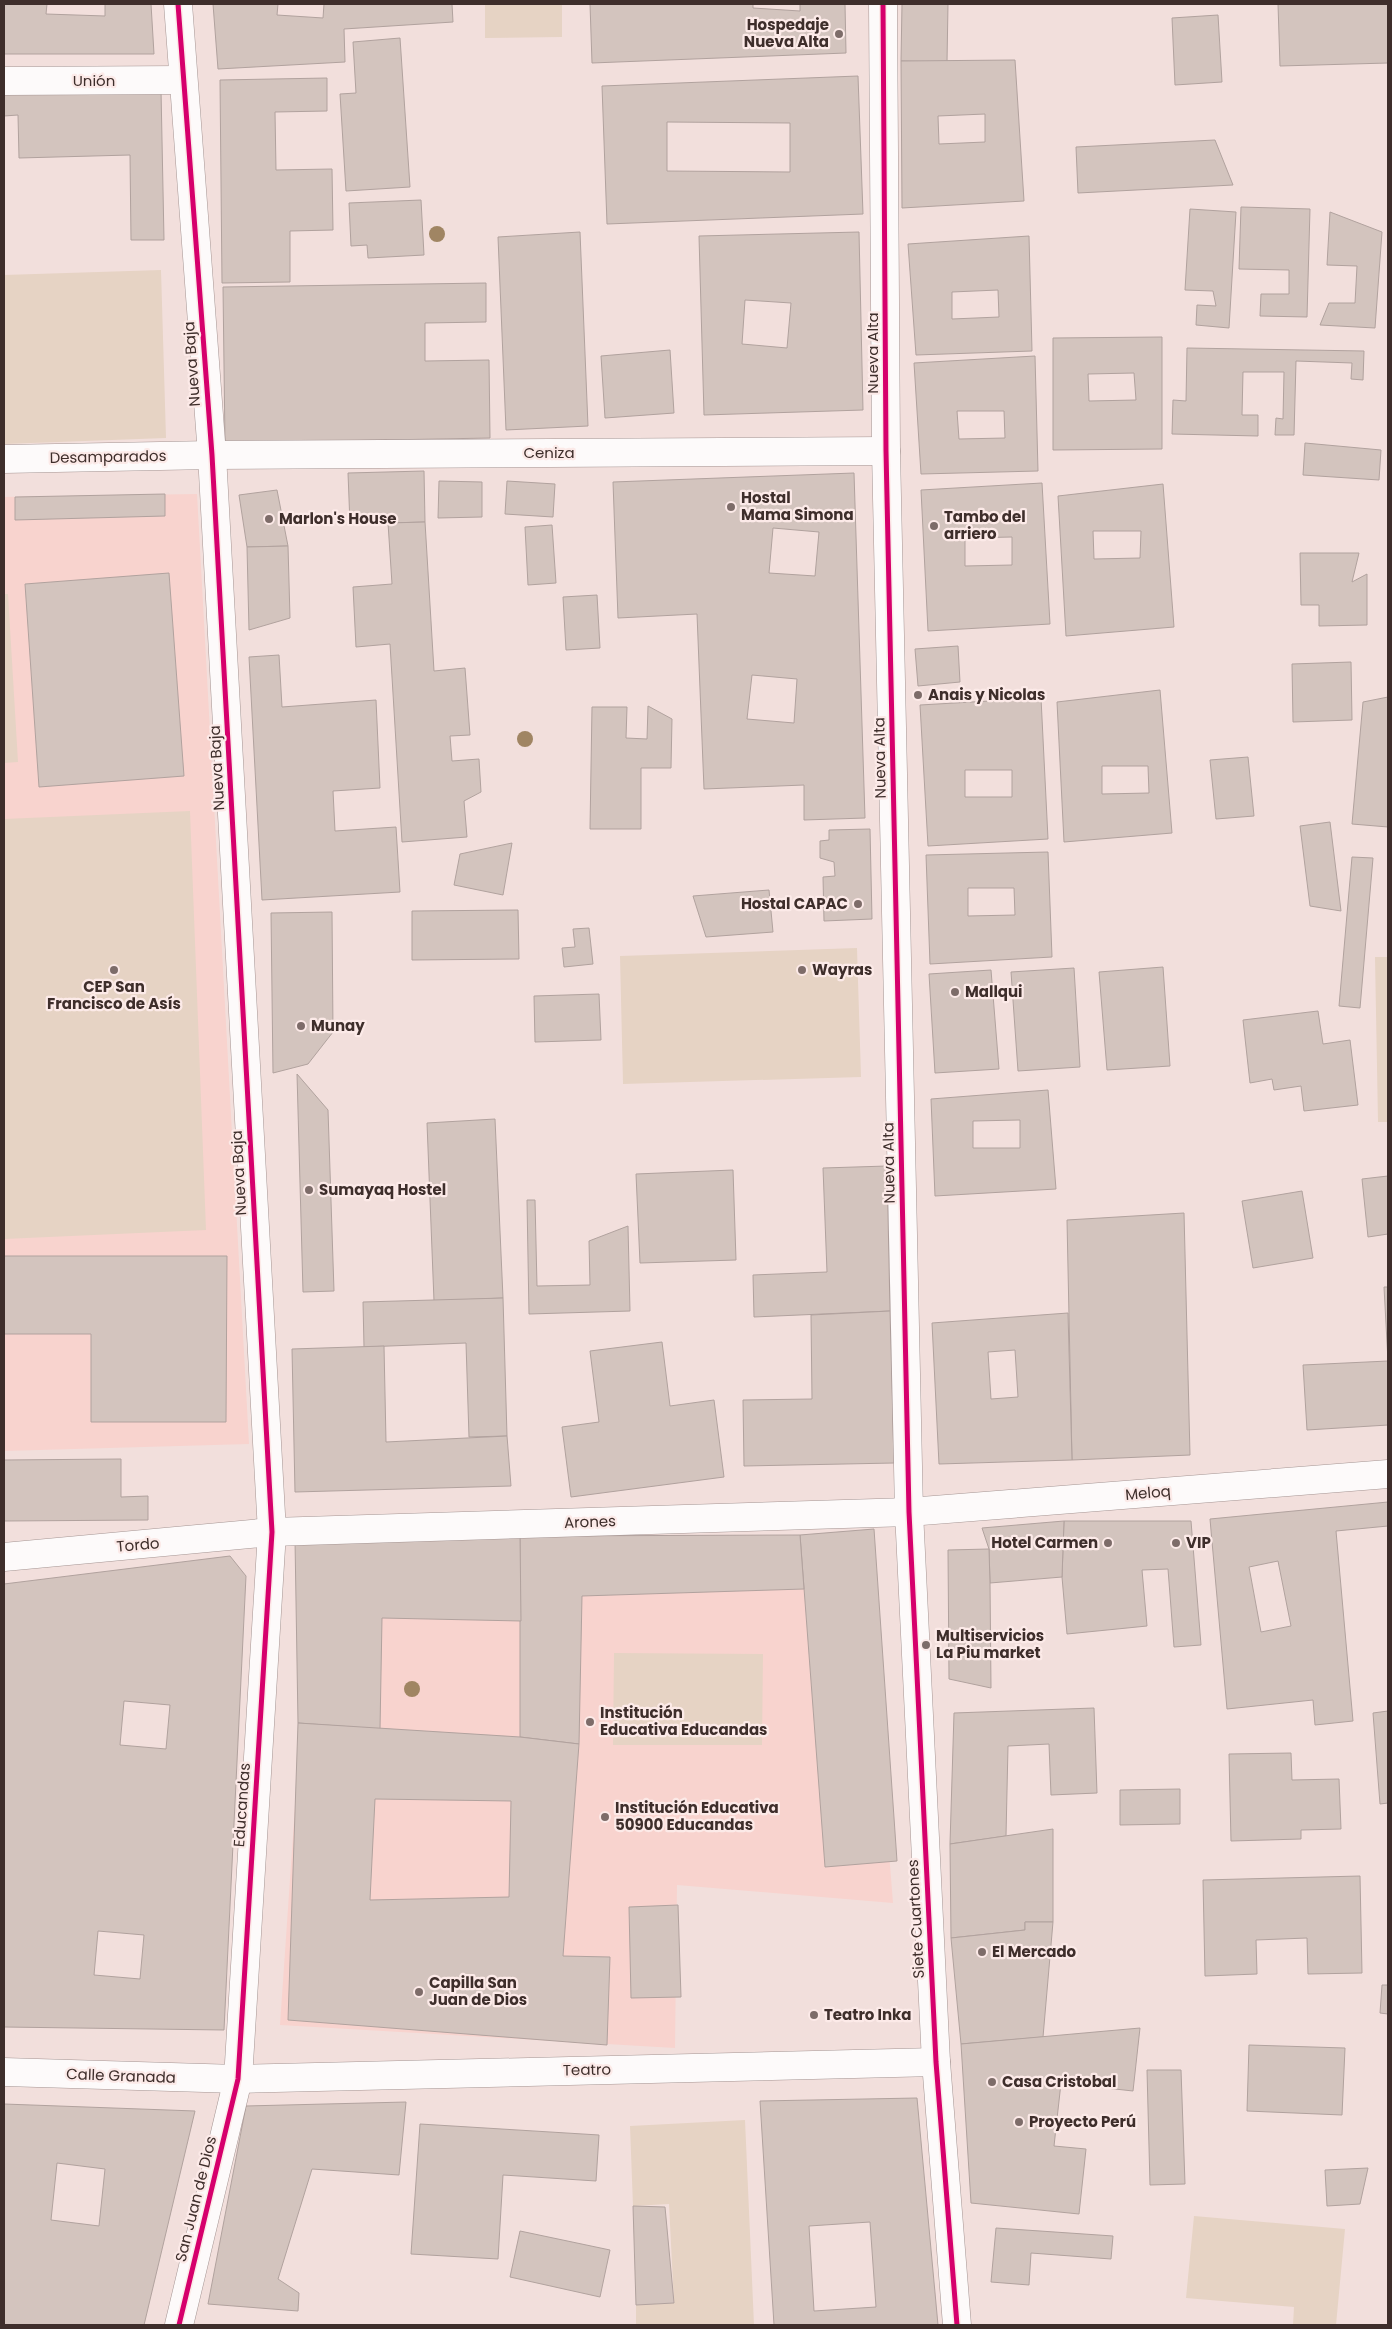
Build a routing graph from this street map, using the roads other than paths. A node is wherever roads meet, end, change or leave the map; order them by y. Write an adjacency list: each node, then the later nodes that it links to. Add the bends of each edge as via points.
1 (178, 4): 3 (street, Nueva Baja)
2 (883, 4): 5 (street, Nueva Alta)
3 (183, 80): 4 (street, Unión); 6 (street, Nueva Baja)
4 (4, 81)
5 (886, 451): 6 (street, Ceniza); 9 (street, Nueva Alta)
6 (212, 454): 7 (street, Desamparados); 10 (street, Nueva Baja)
7 (4, 459)
8 (1388, 1474): 9 (street, Meloq)
9 (909, 1512): 10 (street, Arones); 12 (street, Siete Cuartones)
10 (272, 1532): 11 (street, Tordo); 14 (street, Educandas)
11 (4, 1557)
12 (936, 2062): 14 (street, Teatro); 16 (street, Siete Cuartones)
13 (4, 2072): 14 (street, Calle Granada)
14 (238, 2079): 15 (street, San Juan de Dios)
15 (178, 2325)
16 (957, 2325)

